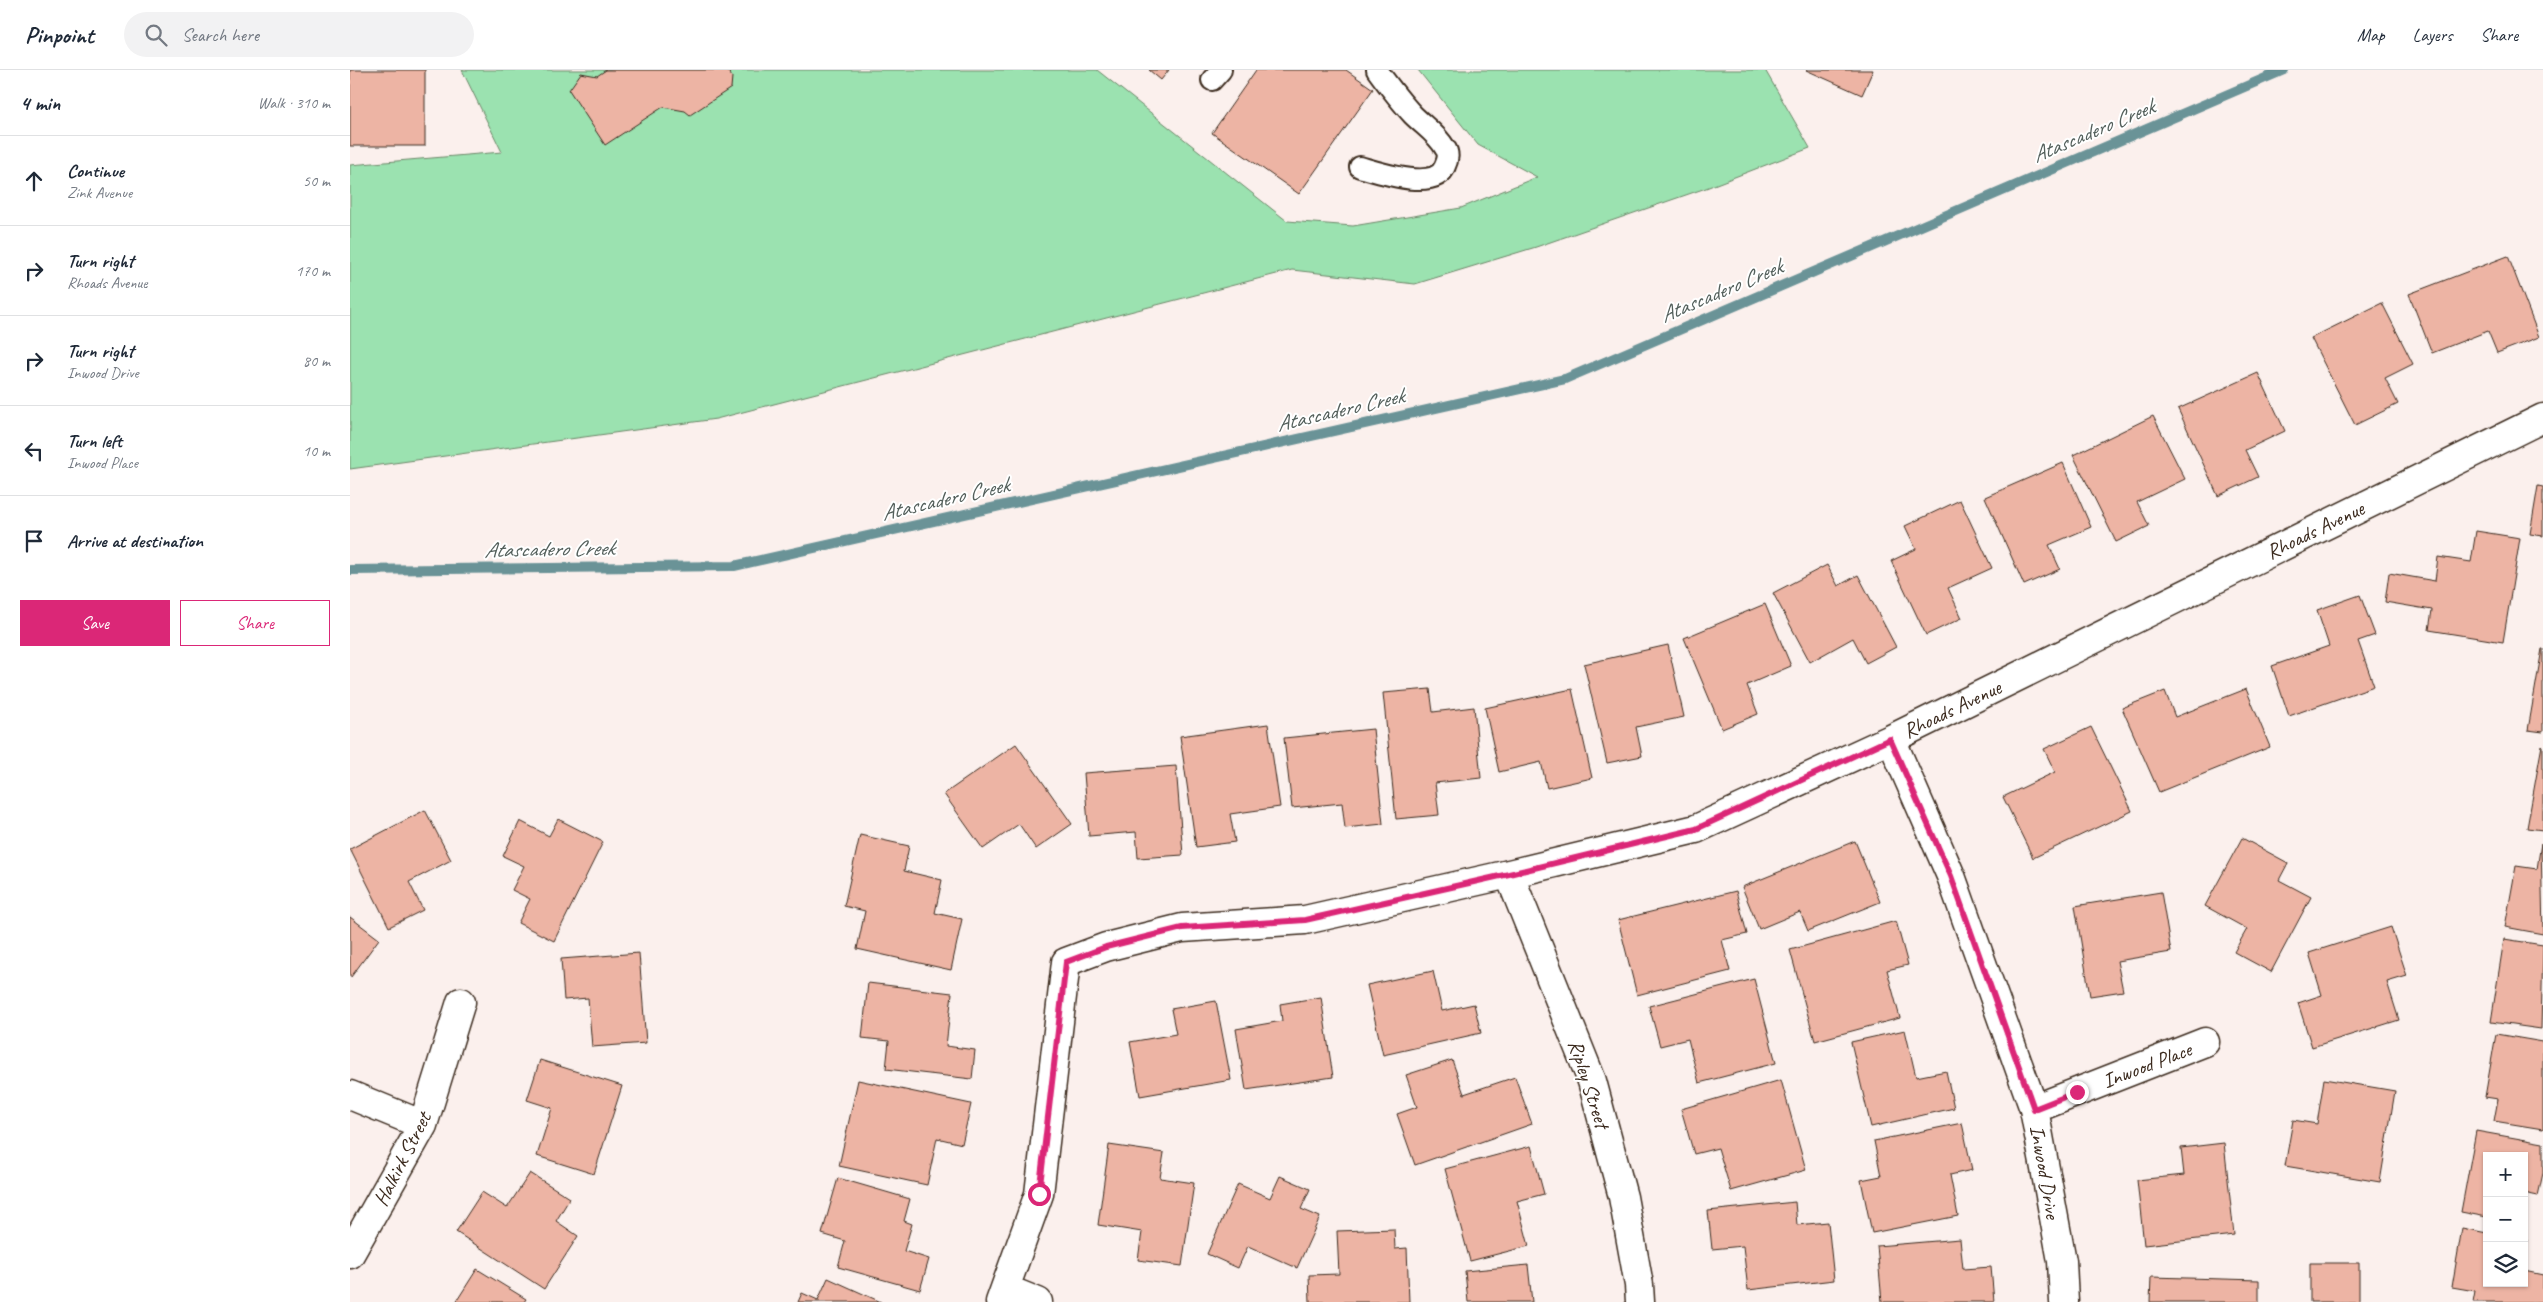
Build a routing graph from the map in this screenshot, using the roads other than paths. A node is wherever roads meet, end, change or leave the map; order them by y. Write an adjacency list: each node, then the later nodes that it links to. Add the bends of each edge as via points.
1 (1377, 70): 2 (lane, via 1413,115 1437,137 1447,150 1448,159 1444,170 1435,177 1422,179 1393,176)
2 (1360, 167)
3 (2543, 418): 4 (street, Rhoads Avenue)
4 (1890, 739): 5 (street, Rhoads Avenue, via 1696,829); 9 (street, Inwood Drive, via 1951,876)
5 (1509, 874): 12 (street, Rhoads Avenue, via 1305,920 1182,928 1106,947 1066,962 1039,1194); 14 (street, Ripley Street, via 1592,1081 1623,1197)
6 (461, 1002): 10 (street, Halkirk Street)
7 (2205, 1042): 9 (street, Inwood Place)
8 (350, 1094): 10 (street)
9 (2034, 1109): 15 (street, Inwood Drive, via 2062,1260)
10 (424, 1125): 11 (street, Halkirk Street)
11 (350, 1254)
12 (1003, 1295): 13 (street)
13 (1038, 1302)
14 (1640, 1302)
15 (2064, 1302)

